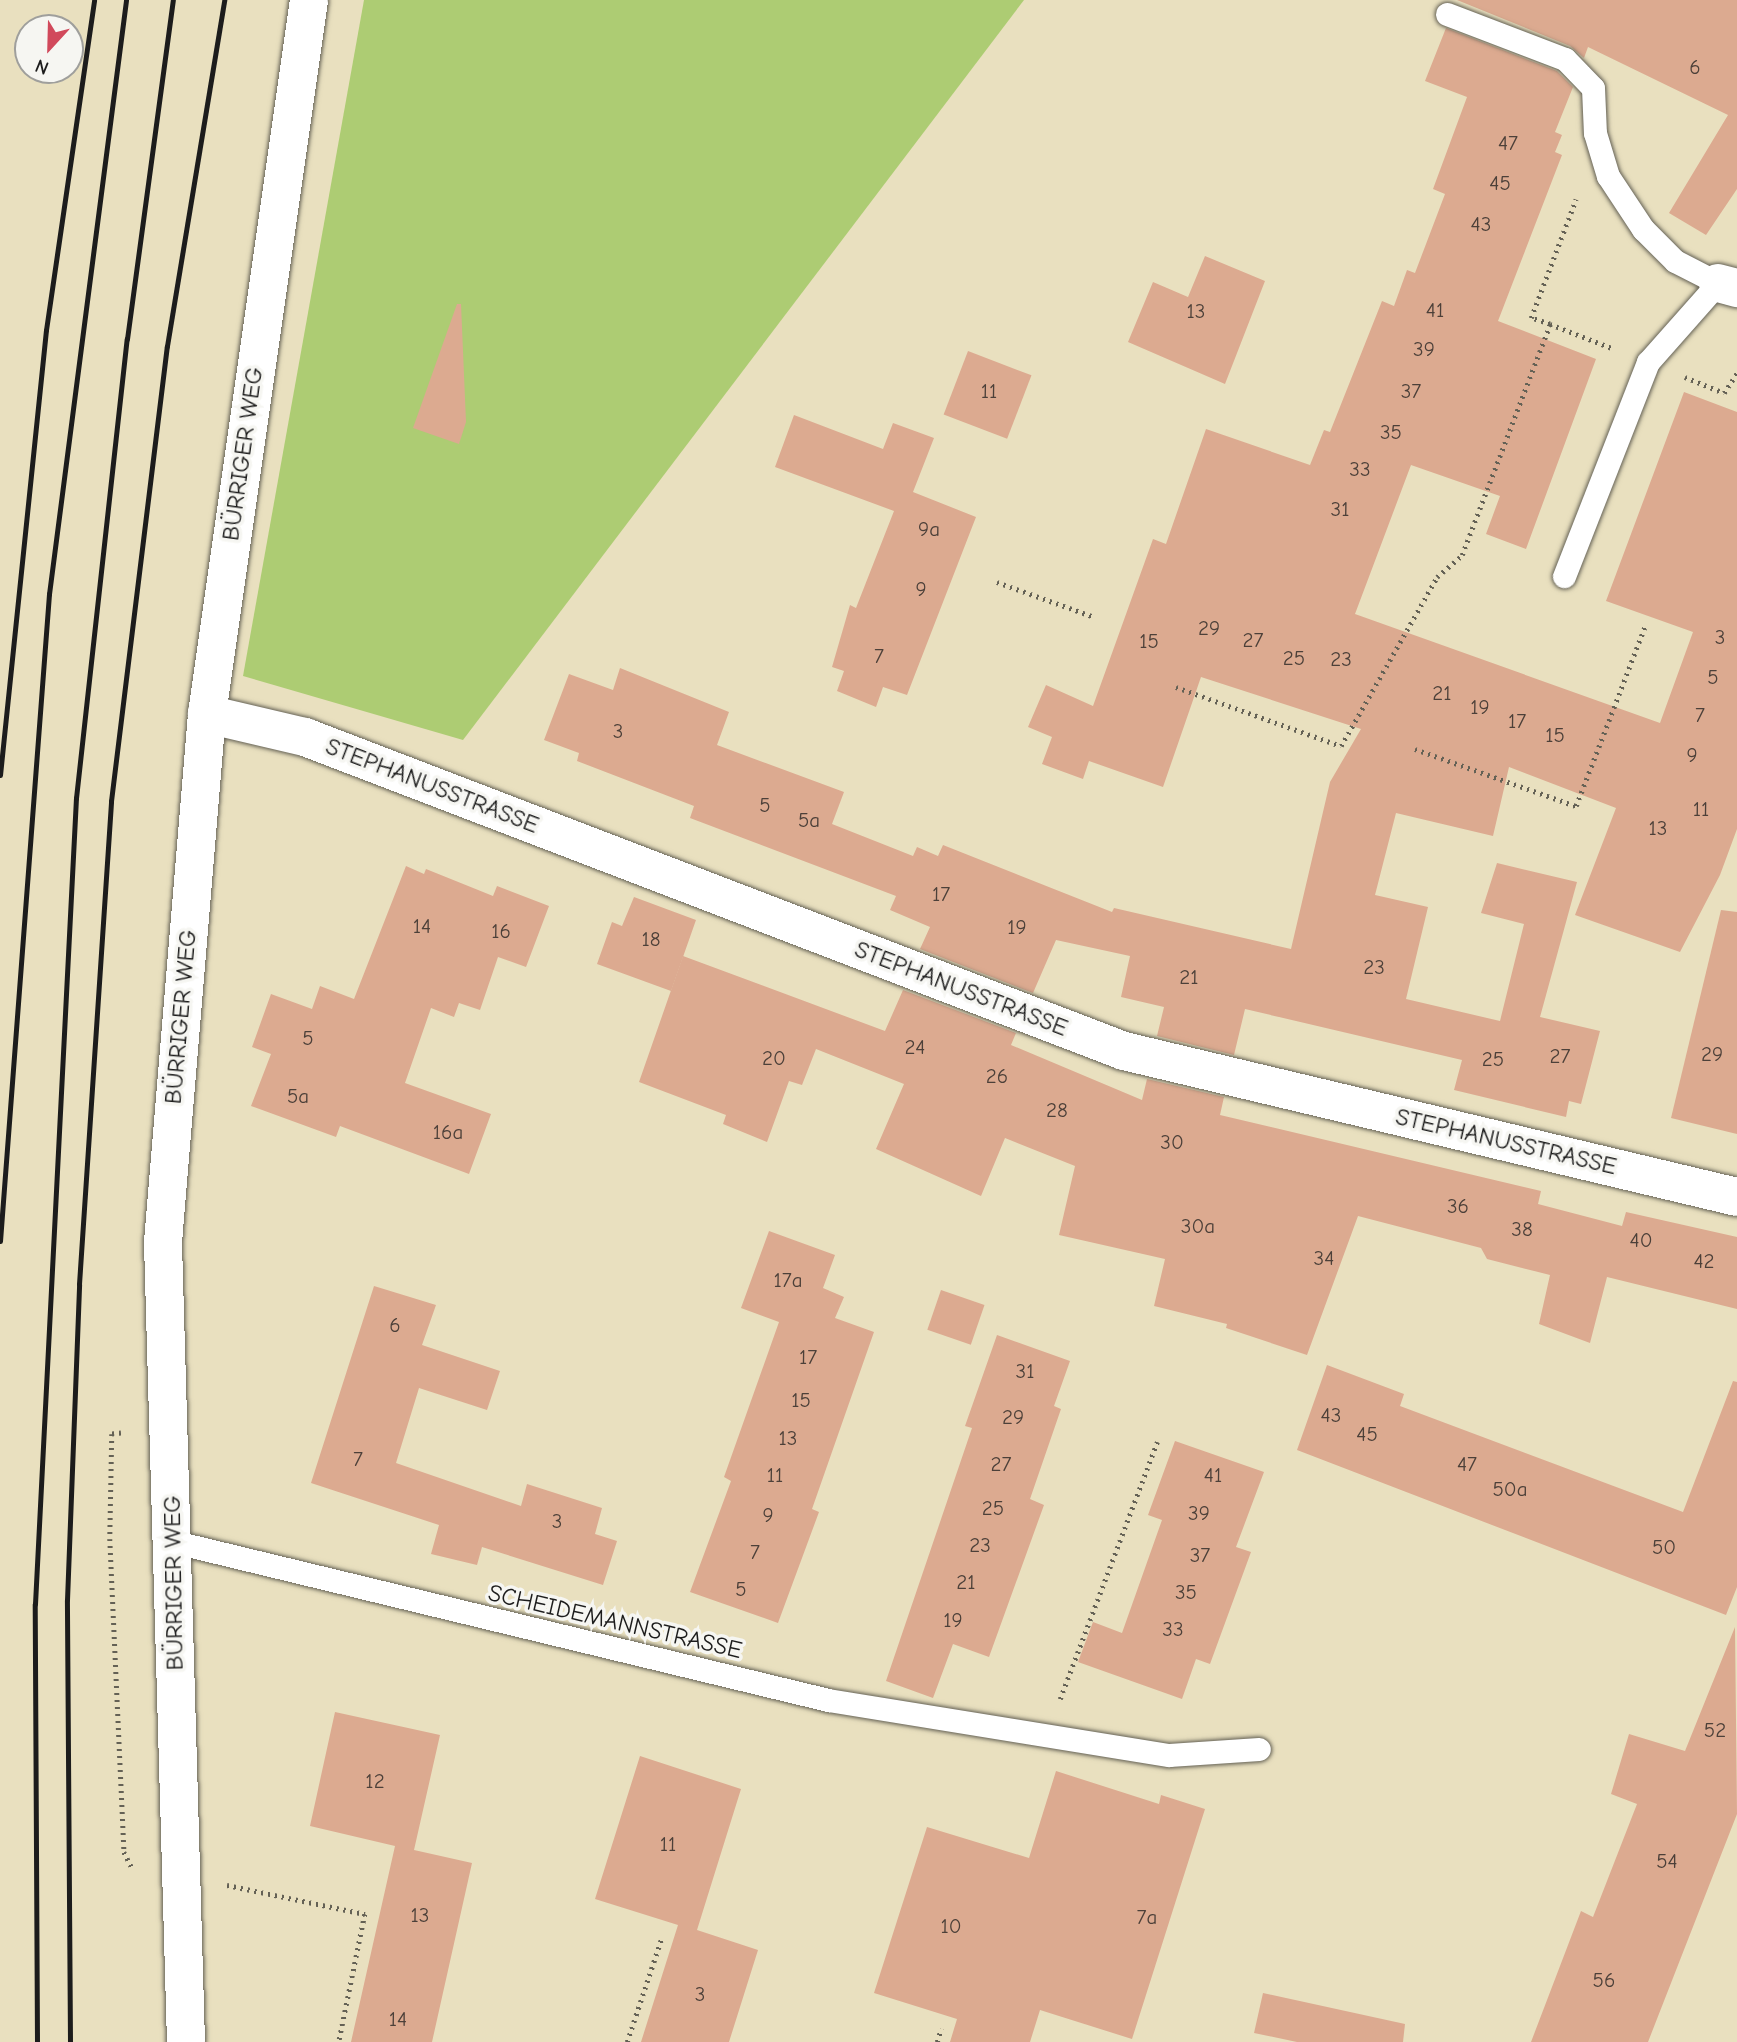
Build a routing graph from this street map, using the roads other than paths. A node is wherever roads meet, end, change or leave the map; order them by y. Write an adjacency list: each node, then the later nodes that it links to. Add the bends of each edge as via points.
1 (309, 0): 5 (street, BÜRRIGER WEG)
2 (1447, 14): 3 (lane, via 1565,60 1593,88 1598,143 1608,176 1643,229 1675,261)
3 (1728, 285): 4 (lane, via 1648,362)
4 (1564, 576)
5 (207, 714): 6 (street, STEPHANUSSTRASSE, via 305,737 1124,1051); 7 (street, BÜRRIGER WEG, via 163,1242)
6 (1737, 1197)
7 (175, 1542): 8 (lane, SCHEIDEMANNSTRASSE, via 828,1700 1169,1755); 9 (street, BÜRRIGER WEG)
8 (1258, 1749)
9 (186, 2042)

